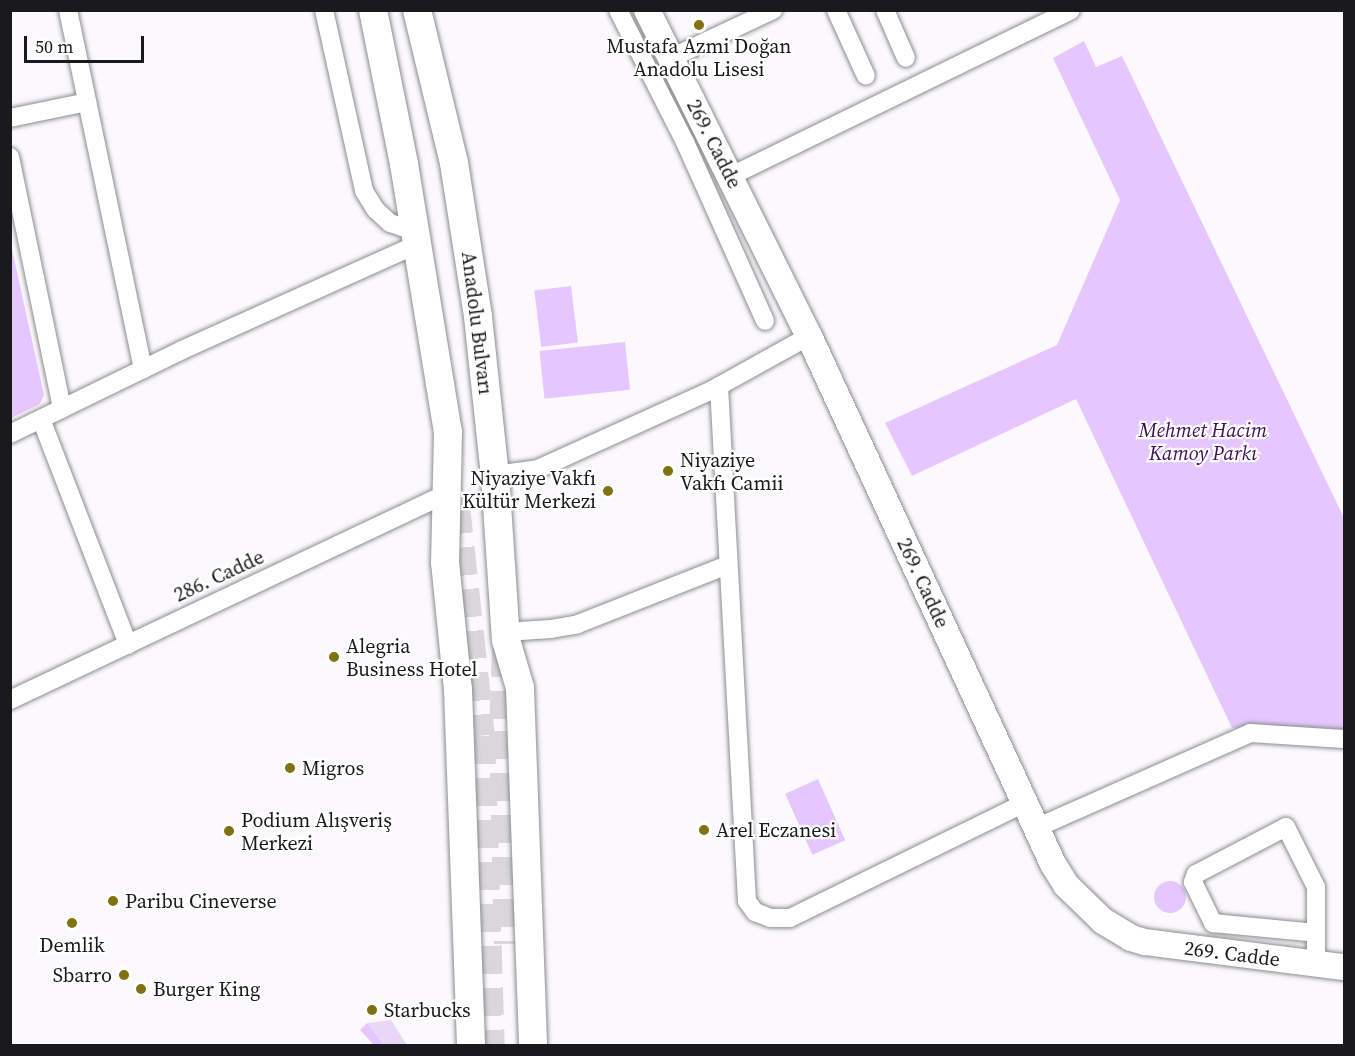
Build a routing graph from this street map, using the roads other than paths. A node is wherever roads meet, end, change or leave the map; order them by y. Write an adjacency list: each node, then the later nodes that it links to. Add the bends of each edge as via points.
1 (68, 10): 14 (street)
2 (324, 10): 20 (street, via 364,191 390,223)
3 (373, 10): 20 (main road)
4 (417, 10): 28 (main road, Anadolu Bulvarı, via 454,163 478,317)
5 (618, 10): 17 (street)
6 (648, 10): 11 (street, 269. Cadde)
7 (773, 10): 11 (street)
8 (836, 10): 13 (street)
9 (885, 10): 12 (street)
10 (1071, 10): 19 (street)
11 (671, 58): 16 (street, 269. Cadde)
12 (906, 58)
13 (867, 76)
14 (87, 102): 15 (street); 23 (street)
15 (10, 118)
16 (708, 130): 17 (street); 19 (street, 269. Cadde)
17 (685, 142): 21 (street)
18 (10, 158): 25 (street)
19 (731, 176): 22 (street, 269. Cadde)
20 (416, 235): 23 (street); 29 (main road, via 448,432)
21 (765, 321)
22 (809, 336): 24 (street); 35 (street, 269. Cadde)
23 (143, 369): 25 (street)
24 (719, 386): 28 (street, via 538,469); 30 (street)
25 (62, 409): 26 (street)
26 (41, 419): 27 (street); 32 (street)
27 (10, 434)
28 (495, 475): 31 (main road, Anadolu Bulvarı)
29 (447, 493): 32 (street, 286. Cadde); 40 (main road, via 445,562 458,690)
30 (728, 565): 31 (street, via 578,624); 35 (street, via 747,901 755,912 771,918 790,918)
31 (506, 636): 41 (main road, Anadolu Bulvarı, via 520,688)
32 (128, 645): 33 (street, 286. Cadde)
33 (10, 700)
34 (1344, 739): 36 (street, via 1250,733)
35 (1024, 803): 36 (street, 269. Cadde)
36 (1036, 828): 38 (street, 269. Cadde, via 1066,885 1103,921 1131,938 1162,946)
37 (1316, 933): 37 (street, via 1316,887 1286,827 1196,874 1193,882 1213,922); 38 (street)
38 (1316, 963): 39 (street, 269. Cadde)
39 (1344, 967)
40 (471, 1046)
41 (533, 1046)

